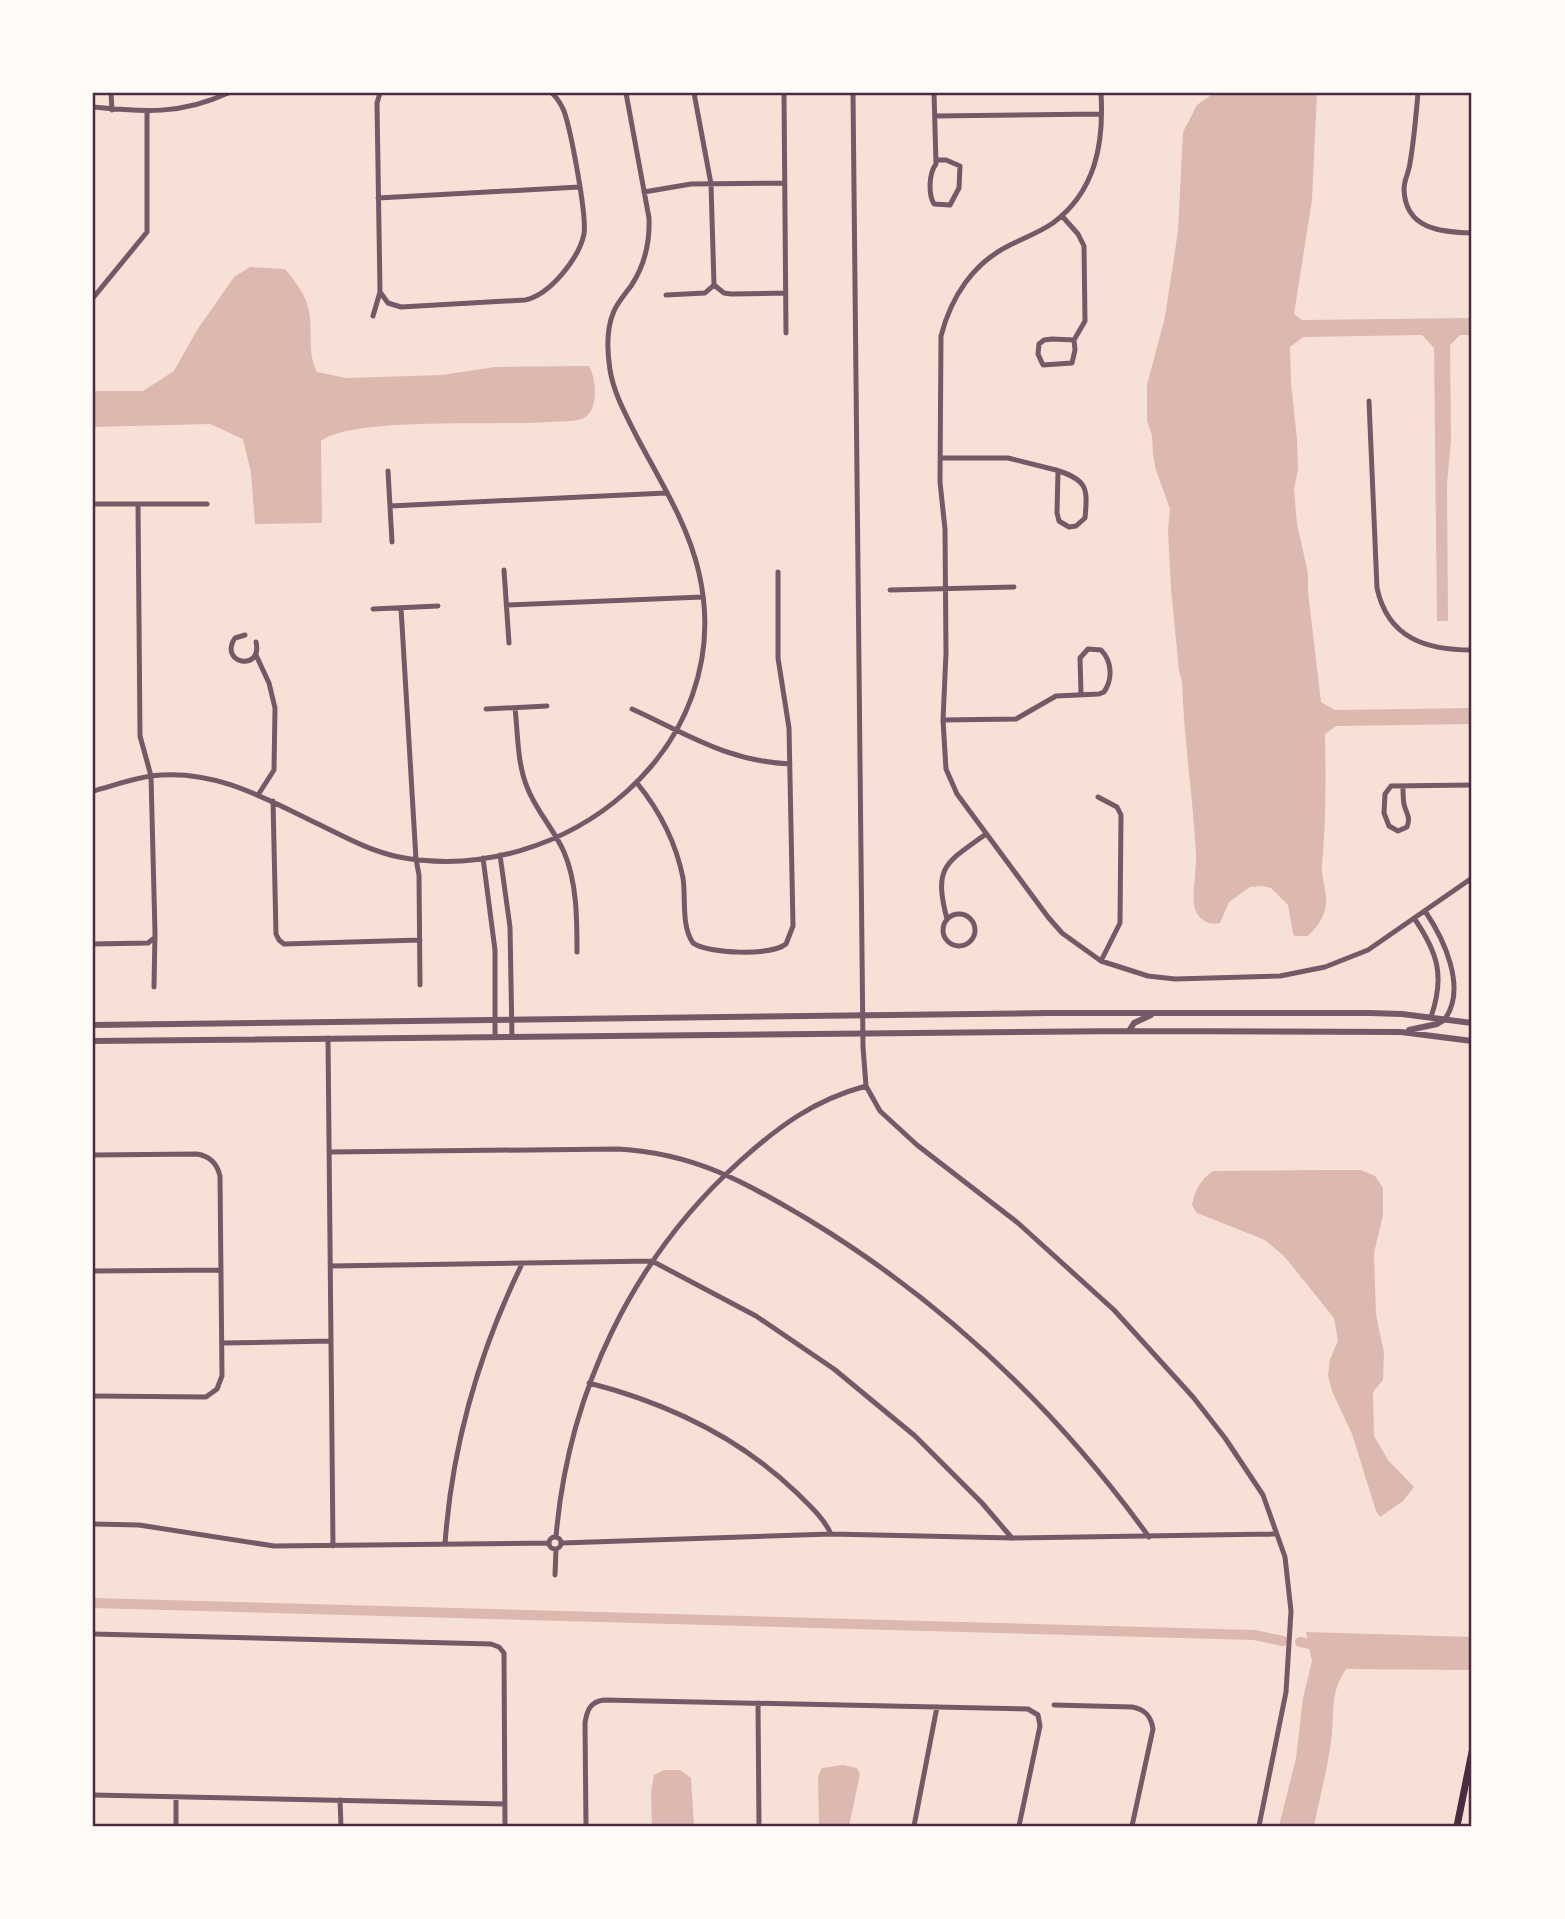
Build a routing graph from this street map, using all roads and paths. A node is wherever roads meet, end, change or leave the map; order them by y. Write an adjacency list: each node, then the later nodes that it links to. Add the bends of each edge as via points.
1 (111, 93): 14 (street)
2 (228, 93): 12 (street)
3 (380, 93): 23 (street)
4 (552, 93): 21 (street, via 565,113)
5 (626, 93): 22 (street)
6 (695, 93): 20 (street)
7 (784, 93): 19 (street)
8 (853, 93): 92 (street)
9 (934, 93): 17 (street)
10 (1101, 93): 16 (street)
11 (1418, 93): 25 (street, via 1404,189 1407,203 1430,229)
12 (217, 95): 15 (street, via 184,108)
13 (93, 107): 14 (street)
14 (112, 110): 15 (street)
15 (146, 112): 30 (street, via 147,232)
16 (1101, 114): 17 (street); 24 (street, via 1100,146 1090,177)
17 (934, 116): 18 (street)
18 (936, 160): 18 (street, via 930,198 934,204 950,205 959,188 960,166)
19 (785, 183): 20 (street); 28 (street)
20 (711, 184): 22 (street); 26 (street)
21 (579, 187): 23 (street); 27 (street, via 582,240 539,296 401,307 388,303)
22 (644, 192): 38 (street, via 648,247 638,274 613,314 608,355 620,403)
23 (378, 198): 27 (street)
24 (1062, 216): 33 (street, via 1084,246 1084,321); 35 (street, via 987,260 951,305 939,353)
25 (1472, 233)
26 (714, 285): 28 (street, via 731,294); 29 (street, via 705,293)
27 (380, 292): 31 (street)
28 (786, 293): 32 (street)
29 (666, 295)
30 (93, 298)
31 (373, 316)
32 (786, 332)
33 (1074, 341): 33 (street, via 1072,363 1043,365 1040,361 1039,344 1044,340)
34 (1369, 401): 57 (street, via 1377,588 1382,607 1418,642)
35 (940, 458): 37 (street, via 1008,458); 47 (street)
36 (388, 471): 42 (street)
37 (1058, 471): 37 (street, via 1085,486 1085,519 1076,526 1059,521)
38 (666, 493): 42 (street); 49 (street, via 692,547)
39 (93, 504): 40 (street)
40 (138, 504): 41 (street); 67 (street, via 140,736)
41 (206, 504)
42 (390, 506): 43 (street)
43 (391, 542)
44 (504, 570): 50 (street)
45 (778, 572): 66 (street, via 778,658)
46 (1014, 587): 47 (street)
47 (946, 589): 48 (street); 64 (street)
48 (890, 590)
49 (703, 597): 50 (street); 65 (street, via 699,670)
50 (506, 605): 56 (street)
51 (438, 606): 52 (street)
52 (401, 608): 53 (street); 79 (street)
53 (373, 609)
54 (245, 635): 58 (street, via 233,642 232,654 245,662)
55 (256, 642): 58 (street)
56 (509, 643)
57 (1472, 650)
58 (256, 655): 72 (street, via 275,708 274,770)
59 (1081, 694): 59 (street, via 1099,694 1107,687 1108,657 1101,650 1082,653); 64 (street, via 1049,698 1016,719)
60 (547, 706): 61 (street)
61 (515, 708): 62 (street); 76 (street, via 527,787)
62 (486, 709)
63 (632, 709): 65 (street)
64 (943, 720): 75 (street, via 950,782)
65 (677, 729): 66 (street, via 734,756); 68 (street)
66 (790, 764): 68 (street, via 793,926 786,944 768,952 709,950 689,937 676,852 656,809)
67 (152, 776): 71 (street); 72 (street, via 207,778); 84 (street)
68 (637, 783): 76 (street, via 598,814)
69 (1472, 785): 70 (street)
70 (1403, 786): 70 (street, via 1391,786 1385,793 1384,813 1389,826 1398,831 1407,827 1409,820)
71 (93, 791)
72 (258, 794): 74 (street)
73 (1098, 797): 88 (street, via 1117,807 1121,815 1121,916)
74 (274, 801): 79 (street, via 373,851); 85 (street, via 279,940 284,944)
75 (986, 834): 83 (street, via 943,870); 88 (street, via 1062,933)
76 (556, 837): 77 (street); 87 (street, via 571,878)
77 (500, 855): 78 (street); 96 (street, via 510,928)
78 (482, 858): 79 (street); 95 (street, via 495,950)
79 (416, 859): 85 (street)
80 (1472, 878): 81 (street)
81 (1425, 911): 82 (street); 94 (street, via 1440,936 1454,987 1454,1004)
82 (1414, 918): 88 (street, via 1368,950 1325,967 1280,976 1161,978 1134,974); 93 (street, via 1431,942 1438,972 1438,996)
83 (947, 919): 83 (street, via 943,932 950,943 964,945 971,940 975,932 972,919 960,914)
84 (153, 939): 86 (street, via 148,943); 90 (street)
85 (420, 940): 89 (street)
86 (93, 944)
87 (577, 952)
88 (1101, 961)
89 (420, 985)
90 (154, 987)
91 (1156, 1013): 92 (street); 93 (street); 99 (street)
92 (863, 1016): 96 (street); 101 (street)
93 (1431, 1017): 94 (street)
94 (1445, 1019): 97 (street); 100 (street)
95 (495, 1020): 96 (street); 98 (street); 102 (street)
96 (512, 1020): 103 (street)
97 (1472, 1023)
98 (93, 1025)
99 (1129, 1031): 100 (street); 101 (street)
100 (1401, 1032): 106 (street)
101 (863, 1033): 103 (street); 107 (street)
102 (495, 1037): 103 (street); 104 (street)
103 (512, 1037)
104 (328, 1038): 105 (street); 108 (street)
105 (93, 1041)
106 (1472, 1041)
107 (866, 1086): 110 (street, via 840,1093 804,1112); 122 (street, via 891,1122 1058,1256 1154,1353 1248,1471 1263,1495)
108 (329, 1152): 110 (street, via 643,1150 678,1156); 113 (street)
109 (93, 1156): 114 (street, via 197,1154 210,1158 220,1176)
110 (726, 1174): 111 (street); 124 (street, via 831,1233 958,1327 1065,1430)
111 (652, 1261): 112 (street); 118 (street, via 617,1320); 125 (street, via 756,1316 834,1369 924,1444)
112 (522, 1265): 113 (street); 128 (street, via 491,1334 467,1406 452,1480)
113 (330, 1266): 116 (street)
114 (221, 1270): 115 (street); 117 (street)
115 (93, 1271)
116 (331, 1341): 117 (street); 129 (street)
117 (222, 1343): 119 (street, via 221,1383 212,1394 199,1398)
118 (589, 1383): 121 (street, via 658,1404 739,1446 788,1484); 123 (street, via 571,1441)
119 (93, 1396)
120 (93, 1524): 129 (street, via 139,1525 267,1546)
121 (831, 1534): 125 (street); 127 (street)
122 (1277, 1534): 124 (street); 149 (street, via 1287,1568 1290,1651)
123 (556, 1537): 126 (street); 127 (street)
124 (1149, 1537): 125 (street)
125 (1012, 1538)
126 (549, 1543): 128 (street); 130 (street)
127 (562, 1543): 130 (street)
128 (446, 1544): 129 (street)
129 (333, 1546)
130 (556, 1549): 131 (street)
131 (555, 1575)
132 (93, 1634): 140 (street, via 499,1647 504,1653)
133 (758, 1703): 135 (street); 144 (street, via 593,1703 585,1723); 145 (street)
134 (1054, 1705): 148 (street, via 1132,1707 1149,1716 1153,1729)
135 (937, 1707): 146 (street); 147 (street, via 1028,1709 1038,1715 1040,1726)
136 (1472, 1752): 150 (main road)
137 (93, 1795): 138 (street)
138 (176, 1797): 139 (street); 141 (street)
139 (340, 1800): 140 (street); 142 (street)
140 (505, 1804): 143 (street)
141 (176, 1826)
142 (341, 1826)
143 (506, 1826)
144 (586, 1826)
145 (759, 1826)
146 (914, 1826)
147 (1019, 1826)
148 (1132, 1826)
149 (1259, 1826)
150 (1457, 1826)

